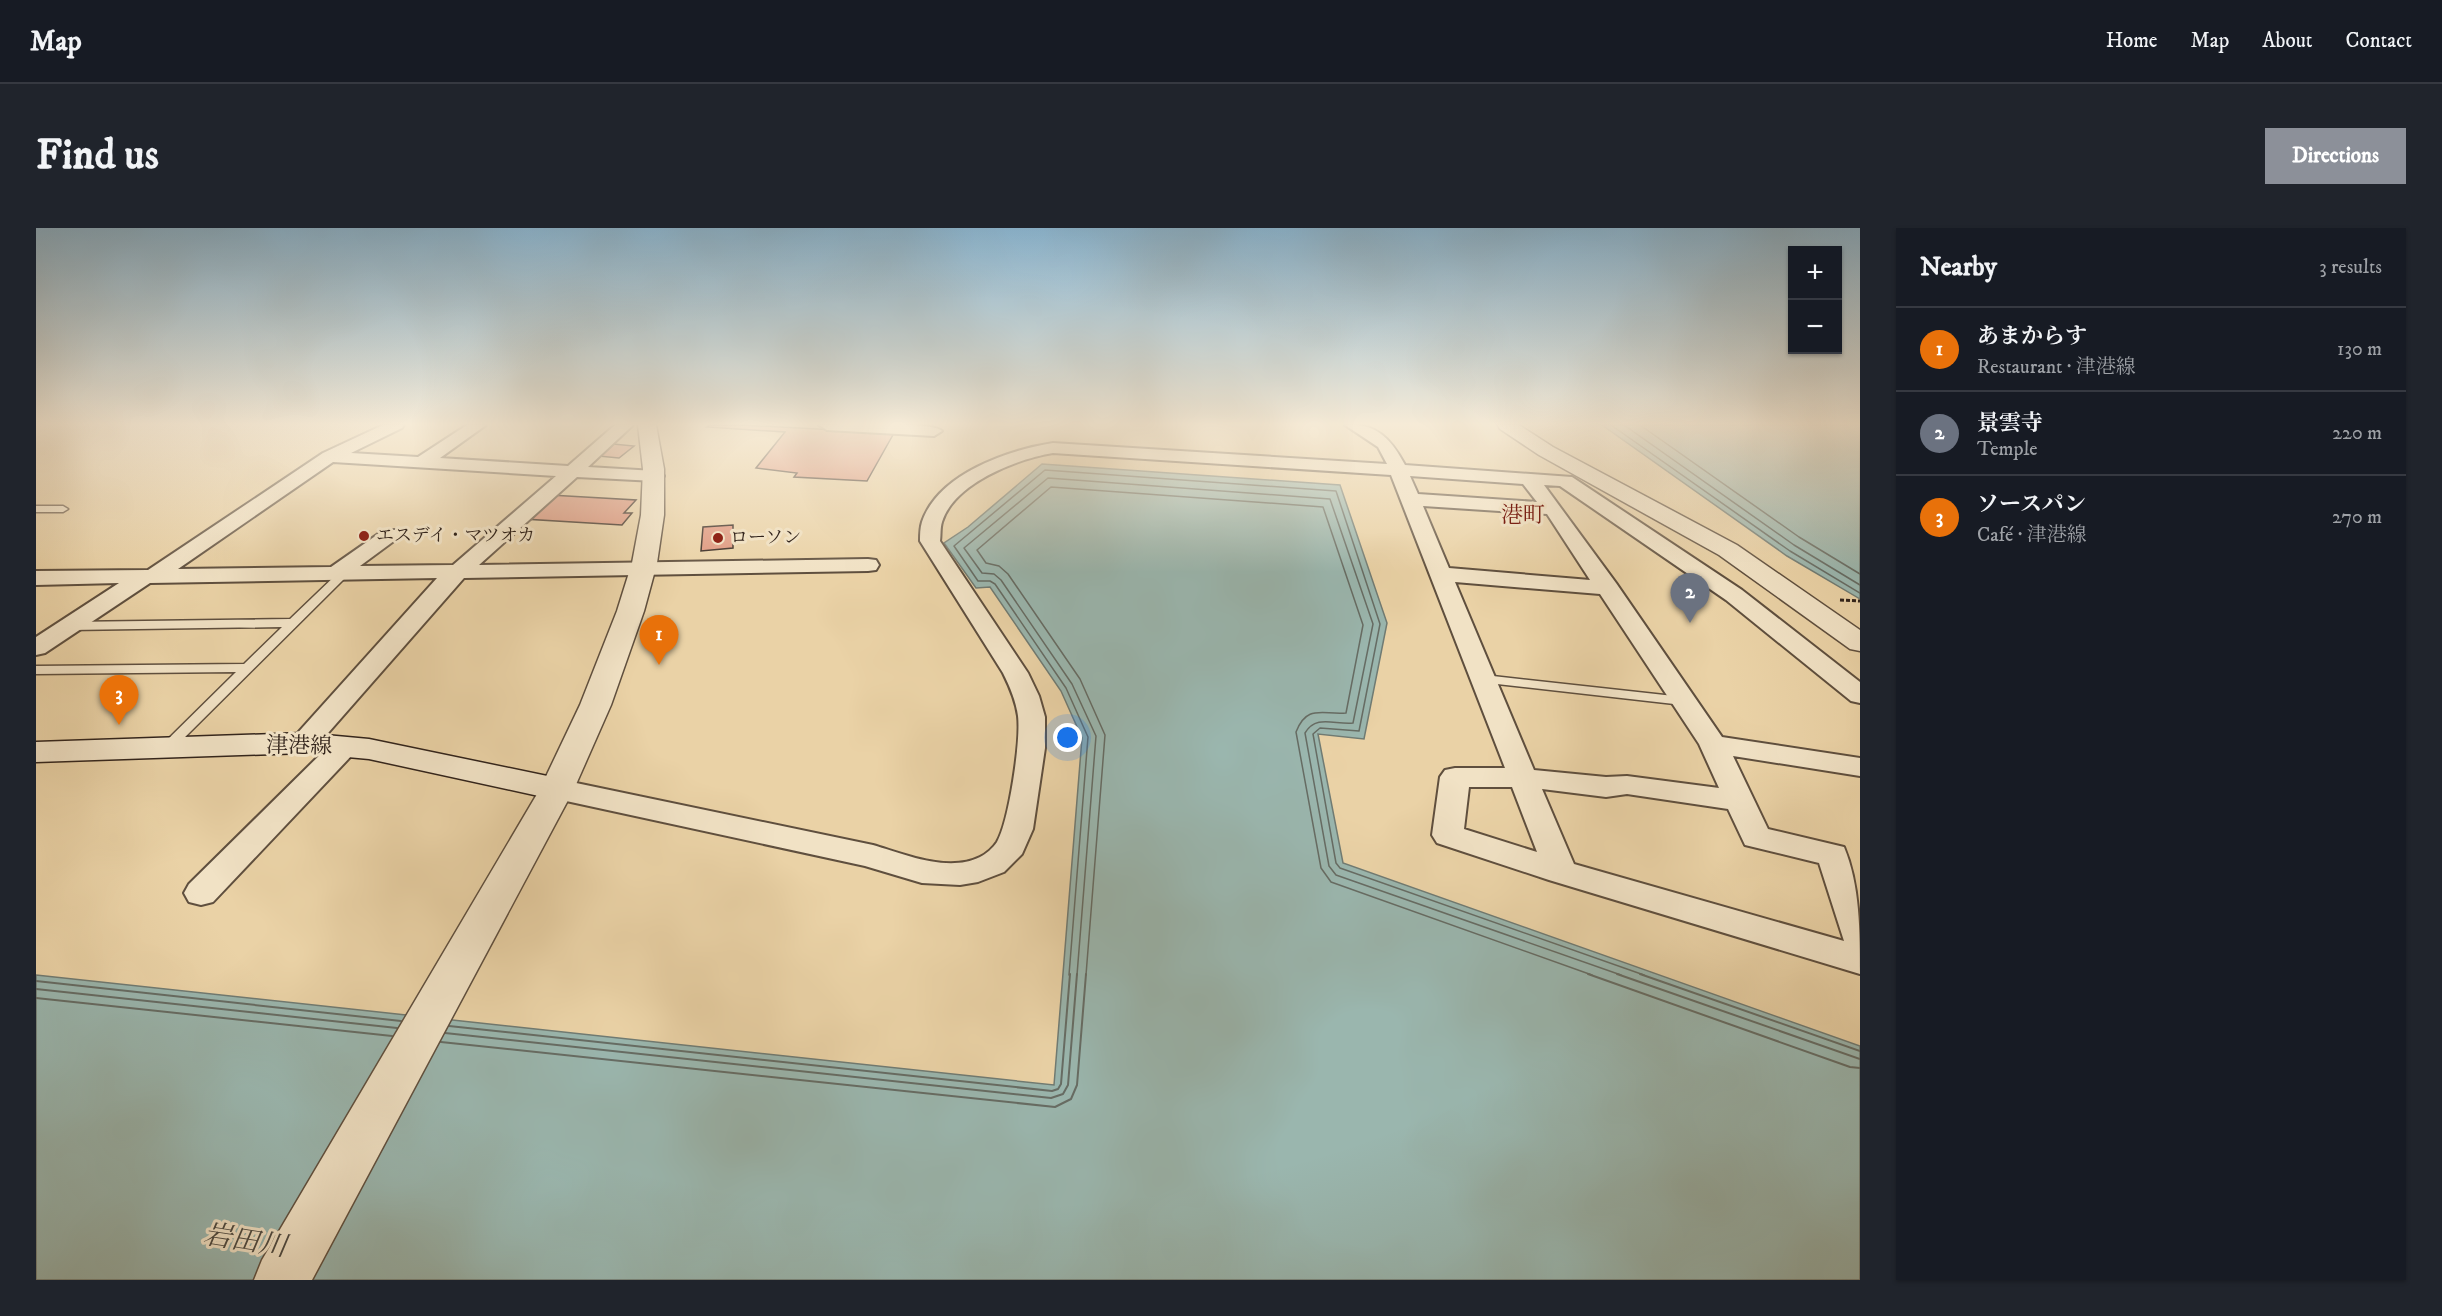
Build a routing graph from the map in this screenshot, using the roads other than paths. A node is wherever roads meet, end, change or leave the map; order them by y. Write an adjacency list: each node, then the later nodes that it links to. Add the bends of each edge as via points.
1 (303, 474): 20 (street)
2 (568, 474): 17 (street)
3 (623, 474): 8 (street)
4 (979, 474): 39 (street, via 944,502 929,529 930,541 1018,677 1033,716 1034,735 1017,831 1006,853 993,866 980,872 937,872)
5 (1400, 474): 10 (street)
6 (1472, 474): 9 (street)
7 (1588, 474): 25 (street, via 1728,550)
8 (655, 476): 16 (street)
9 (1528, 478): 13 (street); 30 (street, via 1566,481 1619,515 1734,595)
10 (1409, 499): 13 (street); 19 (street)
11 (36, 509): 12 (lane)
12 (63, 509)
13 (1553, 509): 22 (street)
14 (391, 534): 18 (street)
15 (868, 565): 16 (street)
16 (643, 568): 17 (street); 39 (street, via 612,665)
17 (457, 572): 18 (street); 32 (street)
18 (339, 574): 20 (street); 23 (lane)
19 (1441, 574): 22 (street); 29 (street)
20 (148, 577): 21 (street); 24 (street)
21 (36, 578)
22 (1608, 588): 31 (street)
23 (292, 623): 24 (lane); 27 (lane)
24 (70, 626): 26 (street)
25 (1860, 643)
26 (36, 648)
27 (246, 668): 28 (lane); 35 (lane)
28 (36, 670)
29 (1484, 680): 31 (lane); 38 (street)
30 (1860, 695)
31 (1683, 701): 33 (street)
32 (304, 743): 34 (street, 津港線); 35 (street, 津港線)
33 (1713, 744): 37 (street); 40 (street)
34 (344, 747): 39 (street, 津港線); 42 (street)
35 (166, 748): 36 (street, 津港線)
36 (36, 752)
37 (1860, 767)
38 (1525, 778): 40 (street, via 1606,787 1627,785); 41 (street); 41 (street, via 1455,777 1449,835)
39 (557, 789): 45 (street)
40 (1740, 801): 43 (street, via 1756,837 1833,855)
41 (1561, 872): 44 (street)
42 (201, 893)
43 (1860, 938)
44 (1860, 960)
45 (282, 1280)

